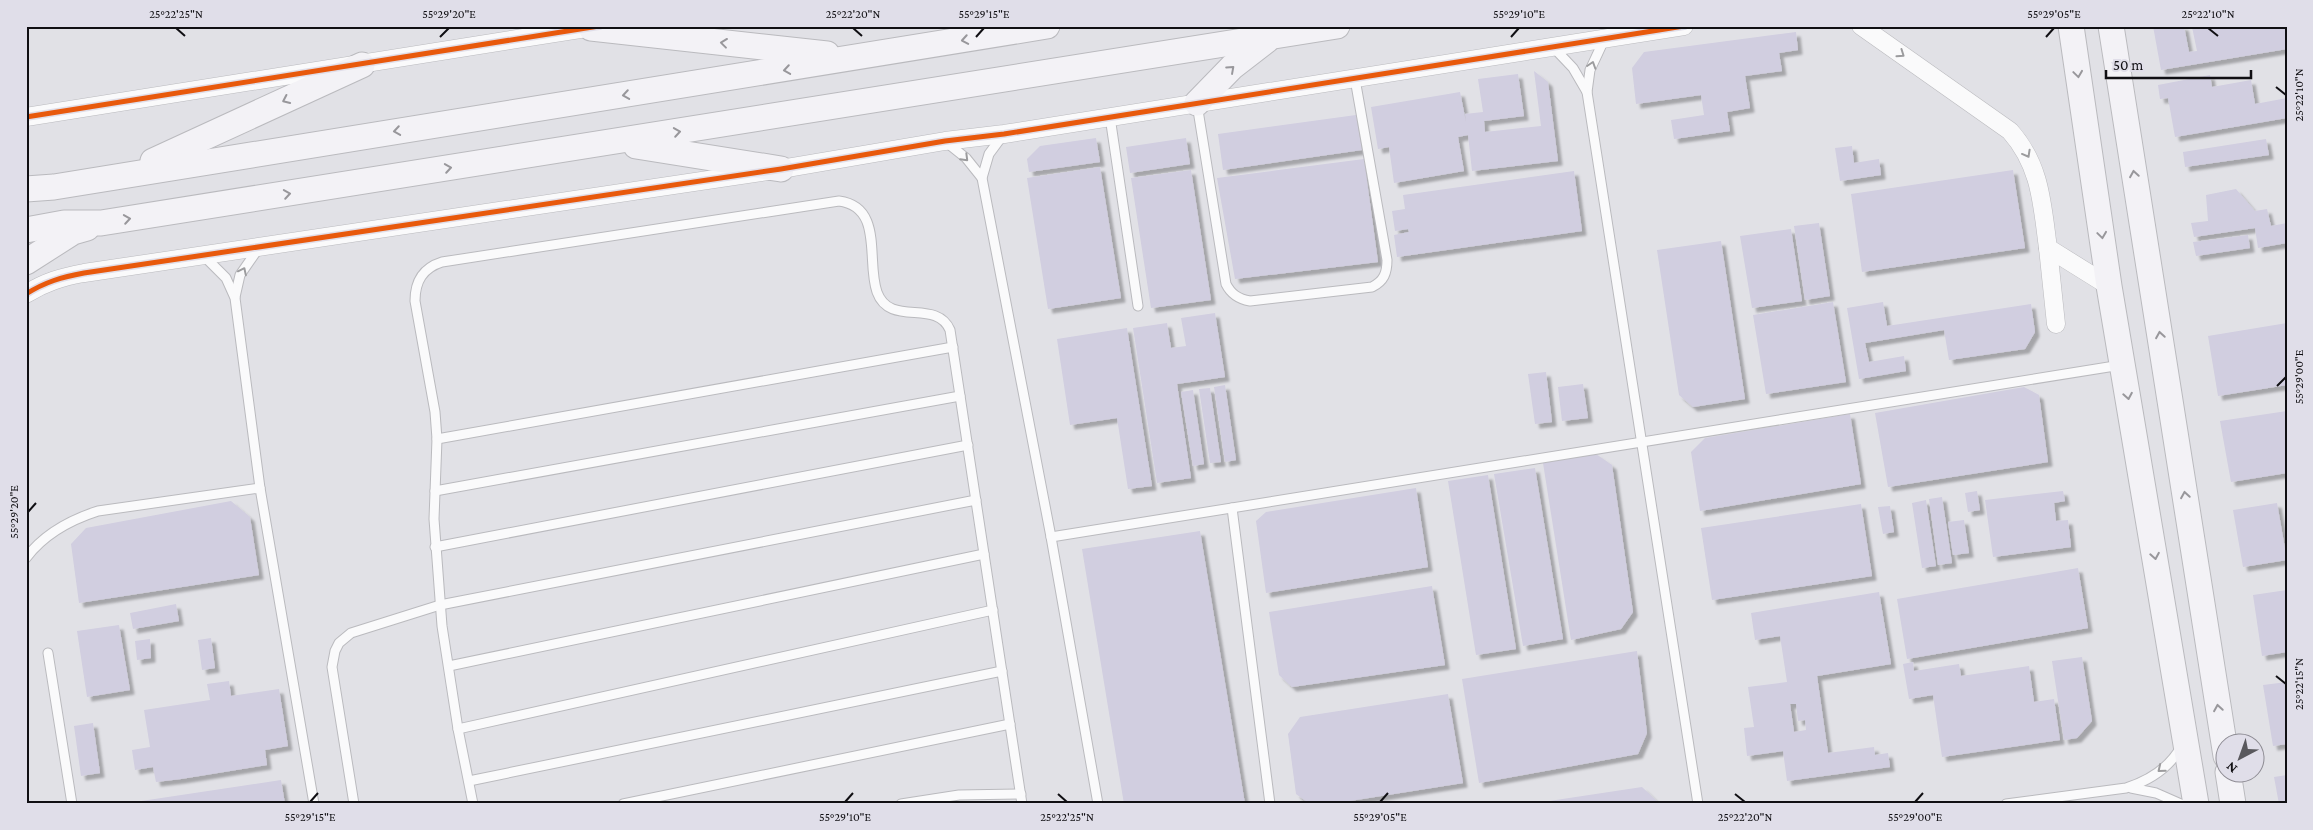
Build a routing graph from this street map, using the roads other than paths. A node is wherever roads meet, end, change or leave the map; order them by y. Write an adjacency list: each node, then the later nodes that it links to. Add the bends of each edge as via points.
1 (1047, 26): 12 (main road, one-way to 12)
2 (1337, 26): 9 (main road)
3 (1684, 26): 10 (street)
4 (1861, 26): 29 (street, one-way to 29, via 2010,131 2020,142 2038,181)
5 (2071, 26): 32 (main road, one-way to 32)
6 (595, 27): 8 (street); 12 (main road, one-way to 6)
7 (2114, 29): 58 (main road, one-way to 7)
8 (538, 32): 13 (street)
9 (1271, 37): 16 (main road, one-way to 9, via 1232,67); 21 (main road, one-way to 9)
10 (1604, 40): 11 (street); 15 (lane, one-way to 10, via 1590,70)
11 (1554, 48): 14 (street); 15 (lane, via 1573,68)
12 (859, 58): 23 (main road, one-way to 23)
13 (362, 65): 17 (street); 23 (main road, one-way to 23)
14 (1355, 79): 16 (street); 16 (lane, via 1387,260 1383,280 1372,287 1250,301 1242,300 1230,291 1226,284)
15 (1587, 92): 41 (lane)
16 (1197, 103): 18 (street)
17 (26, 117)
18 (1110, 117): 19 (street); 35 (lane)
19 (1004, 134): 20 (street); 24 (lane, via 989,154)
20 (944, 141): 22 (street); 24 (lane, one-way to 24, via 966,158)
21 (614, 142): 22 (main road); 26 (main road, one-way to 21)
22 (781, 169): 28 (street)
23 (126, 174): 25 (main road)
24 (982, 178): 47 (lane)
25 (26, 189)
26 (101, 223): 27 (main road, via 64,223); 31 (main road, via 73,232)
27 (26, 230)
28 (260, 248): 30 (street); 34 (lane, one-way to 28, via 245,265)
29 (2048, 248): 32 (street); 36 (street)
30 (203, 256): 33 (street, via 59,277); 34 (lane, via 223,274)
31 (26, 262)
32 (2110, 286): 38 (main road)
33 (26, 294)
34 (235, 298): 43 (lane)
35 (1138, 306)
36 (2056, 324)
37 (953, 348): 39 (lane); 40 (lane); 40 (lane, via 950,330 942,318 928,313 897,311 881,298 876,285 867,219 848,202 442,262 421,276 415,292)
38 (2123, 365): 41 (lane); 59 (main road, one-way to 59)
39 (960, 396): 42 (lane); 44 (lane)
40 (437, 439): 44 (lane)
41 (1642, 443): 46 (lane); 73 (lane)
42 (968, 445): 45 (lane); 48 (lane)
43 (260, 488): 50 (lane, via 98,510 60,527); 65 (lane)
44 (434, 491): 48 (lane)
45 (976, 500): 49 (lane); 51 (lane)
46 (1232, 508): 47 (lane); 72 (lane)
47 (1051, 537): 71 (lane)
48 (435, 547): 51 (lane)
49 (984, 554): 52 (lane); 54 (lane)
50 (26, 558)
51 (440, 605): 54 (lane); 66 (lane, via 351,633 335,651 332,667)
52 (993, 610): 55 (lane); 57 (lane)
53 (48, 653): 64 (lane)
54 (449, 666): 57 (lane)
55 (1002, 671): 56 (lane); 60 (lane)
56 (1010, 724): 63 (lane); 68 (lane)
57 (458, 729): 60 (lane)
58 (2222, 732)
59 (2186, 738): 62 (lane, one-way to 62, via 2162,770); 76 (main road)
60 (469, 781): 67 (lane)
61 (2230, 782): 77 (main road)
62 (2126, 788): 74 (lane); 75 (lane, via 2156,793)
63 (1021, 794): 69 (lane, via 959,795); 70 (lane)
64 (72, 804)
65 (314, 804)
66 (354, 804)
67 (473, 804)
68 (623, 804)
69 (901, 804)
70 (1022, 804)
71 (1098, 804)
72 (1270, 804)
73 (1698, 804)
74 (2006, 804)
75 (2180, 804)
76 (2196, 804)
77 (2233, 804)

